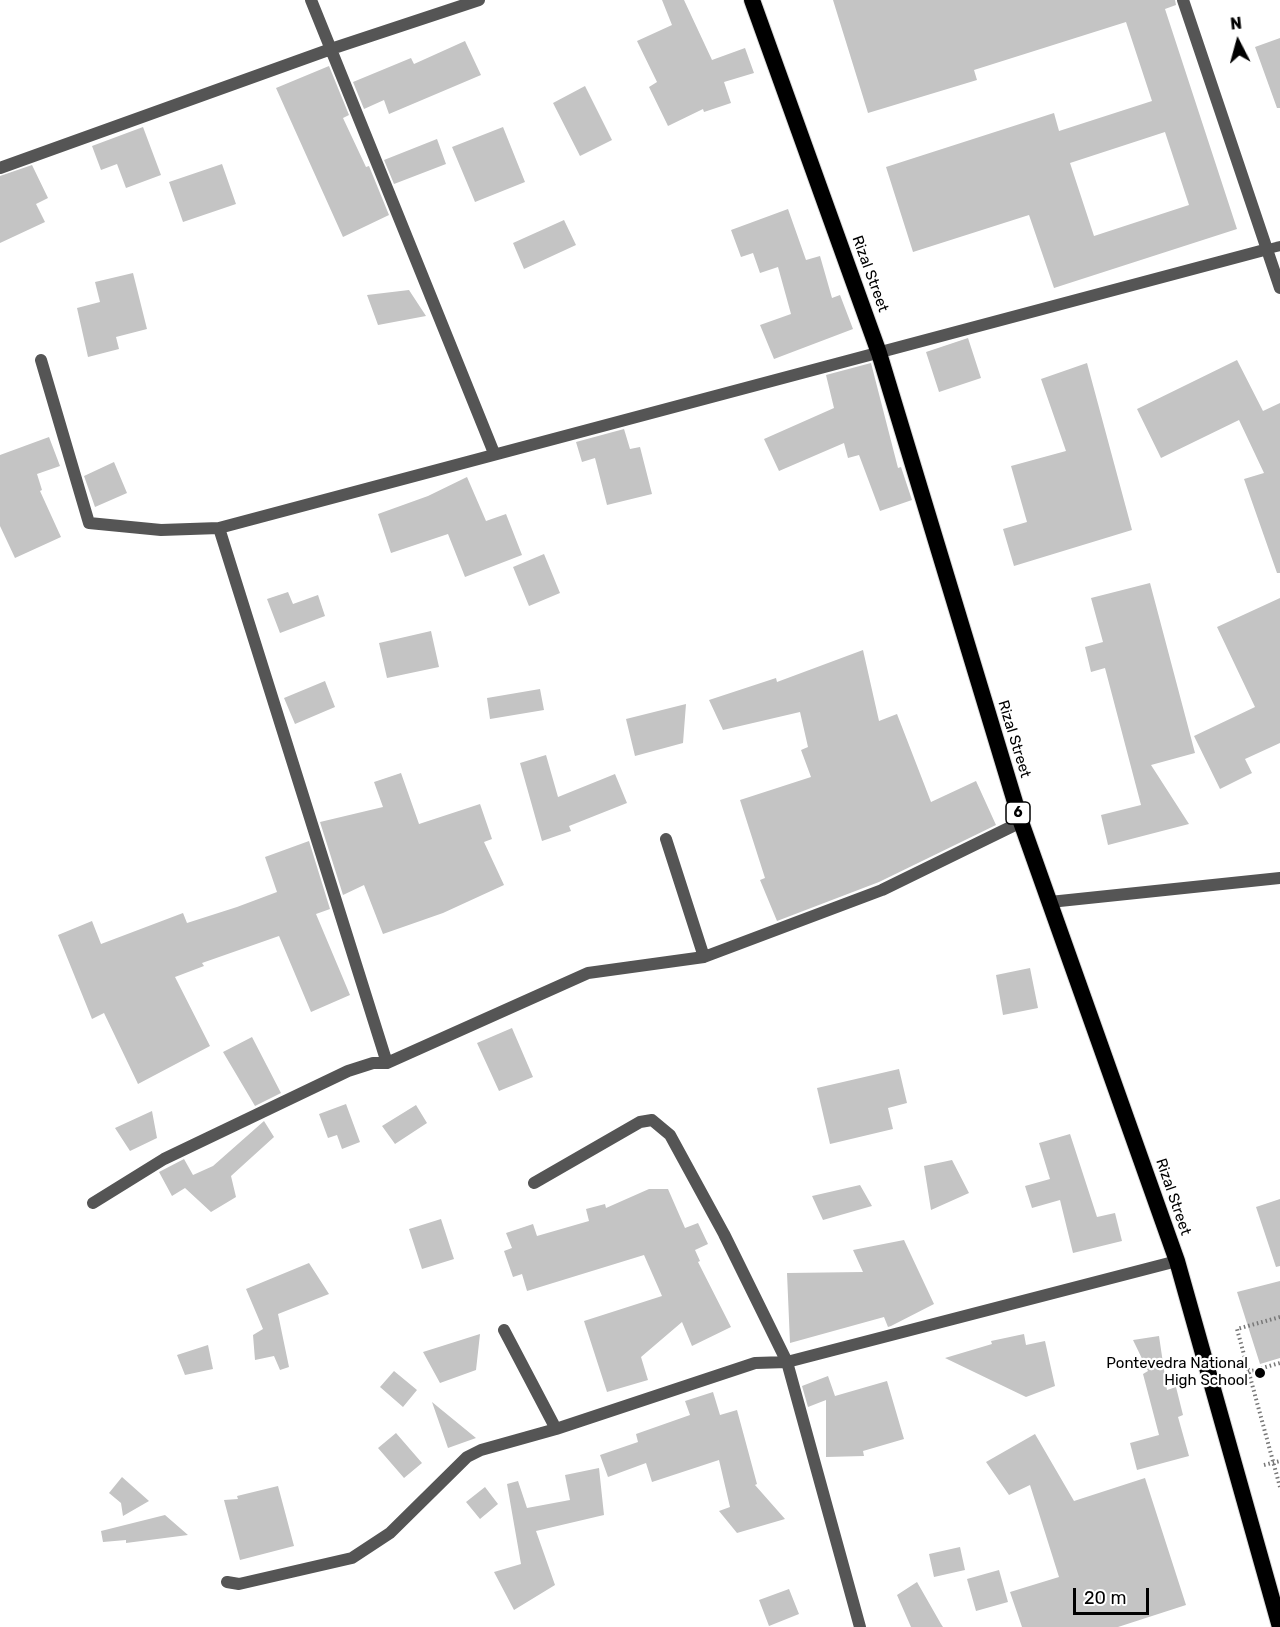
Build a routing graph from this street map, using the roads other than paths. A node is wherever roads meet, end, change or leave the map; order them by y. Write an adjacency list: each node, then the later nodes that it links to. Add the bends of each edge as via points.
1 (311, 0): 5 (street)
2 (479, 0): 5 (street)
3 (752, 0): 9 (highway, Rizal Street / 6)
4 (1183, 0): 7 (street)
5 (331, 50): 6 (street); 11 (street)
6 (0, 168)
7 (1274, 247): 8 (street); 9 (street)
8 (1280, 288)
9 (879, 354): 11 (street); 13 (highway, Rizal Street / 6)
10 (41, 360): 12 (street, via 89,523 161,530)
11 (494, 453): 12 (street)
12 (219, 528): 18 (street)
13 (1021, 822): 16 (highway, Rizal Street / 6); 17 (street, via 882,890)
14 (666, 839): 17 (street)
15 (1280, 878): 16 (street)
16 (1050, 902): 21 (highway, Rizal Street / 6)
17 (705, 957): 18 (street, via 588,973)
18 (387, 1063): 20 (street, via 348,1071 164,1159)
19 (534, 1183): 23 (street, via 639,1122 652,1120 670,1135)
20 (93, 1203)
21 (1177, 1261): 23 (street); 27 (highway, Rizal Street / 6)
22 (504, 1330): 24 (street)
23 (788, 1362): 24 (street, via 755,1363); 26 (street)
24 (556, 1429): 25 (street, via 467,1457 390,1533 352,1558 239,1584)
25 (227, 1582)
26 (860, 1627)
27 (1280, 1627)

